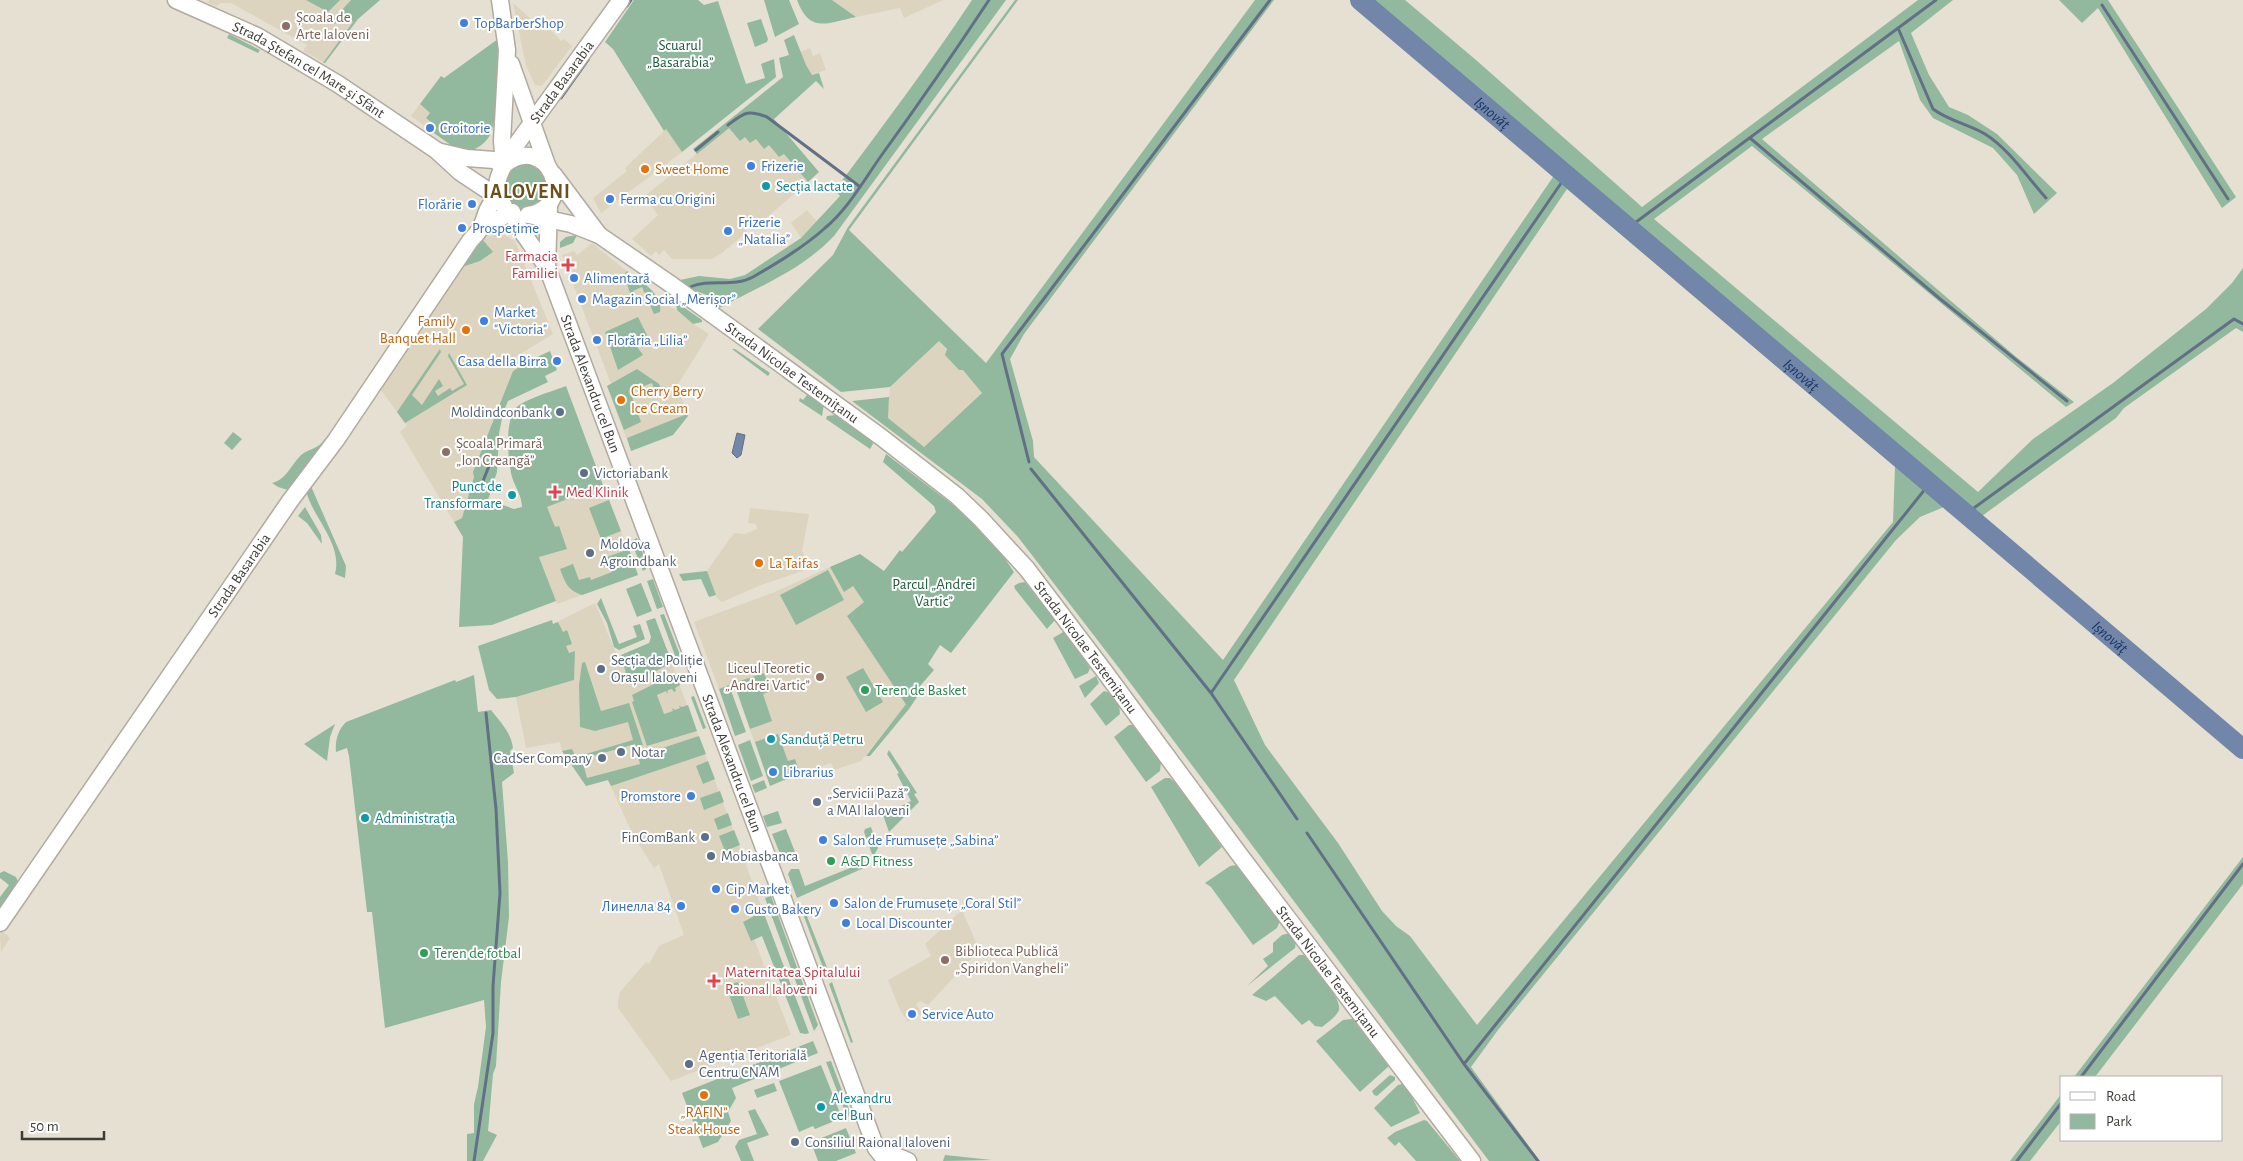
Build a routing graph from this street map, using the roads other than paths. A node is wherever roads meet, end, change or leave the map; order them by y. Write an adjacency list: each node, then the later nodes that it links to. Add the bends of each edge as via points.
1 (176, 0): 6 (main road, Strada Ștefan cel Mare și Sfânt, via 257,36 338,84)
2 (500, 0): 4 (main road)
3 (621, 0): 5 (main road, Strada Basarabia)
4 (507, 50): 5 (main road); 7 (main road, via 502,141)
5 (532, 125): 7 (main road, Strada Basarabia, via 512,149); 8 (main road)
6 (436, 150): 7 (main road, Strada Ștefan cel Mare și Sfânt, via 467,158 494,160); 9 (main road, Strada Ștefan cel Mare și Sfânt, via 460,172)
7 (504, 166): 8 (main road, via 510,160 526,156 541,160); 9 (main road, Strada Basarabia, via 496,185)
8 (550, 169): 10 (main road, via 555,188); 13 (main road, Strada Nicolae Testemițanu)
9 (499, 198): 11 (main road); 12 (main road, Strada Basarabia, via 487,209)
10 (549, 211): 11 (main road, Strada Nicolae Testemițanu, via 529,215); 13 (main road, Strada Nicolae Testemițanu); 14 (main road, Strada Alexandru cel Bun)
11 (512, 212): 12 (main road, Strada Basarabia); 14 (main road, Strada Alexandru cel Bun)
12 (481, 228): 15 (main road, Strada Basarabia)
13 (599, 235): 18 (main road, Strada Nicolae Testemițanu, via 925,470 1004,542)
14 (546, 267): 16 (main road, Strada Alexandru cel Bun, via 682,623)
15 (0, 923)
16 (879, 1157): 17 (main road)
17 (908, 1161)
18 (1472, 1161)

